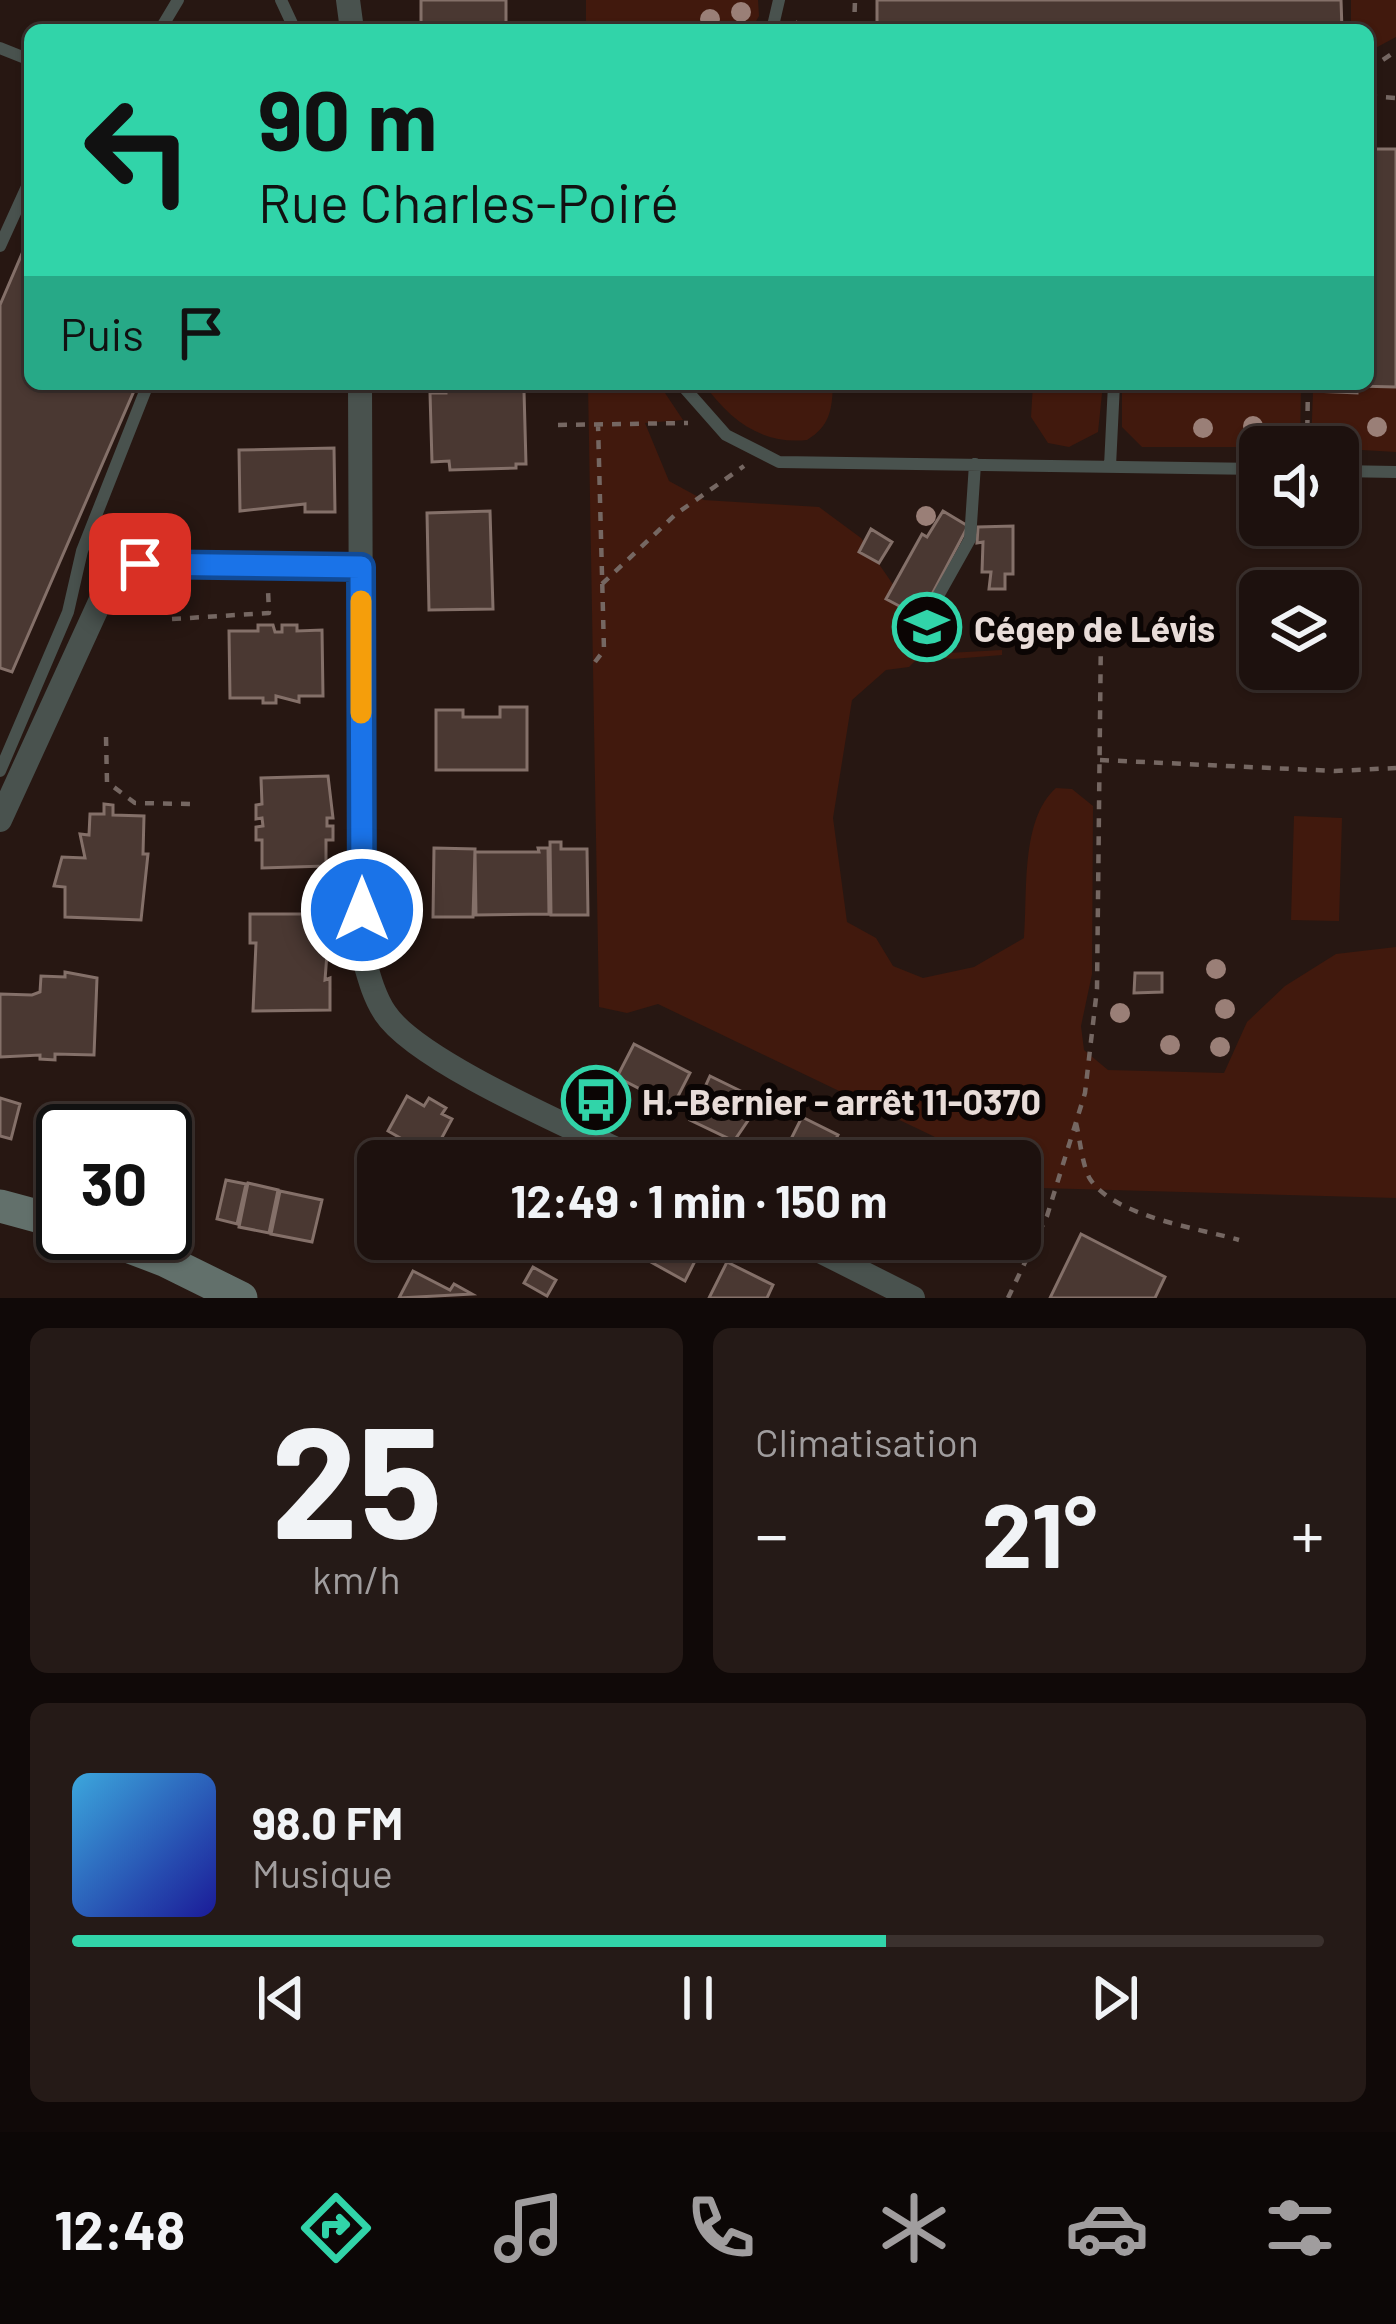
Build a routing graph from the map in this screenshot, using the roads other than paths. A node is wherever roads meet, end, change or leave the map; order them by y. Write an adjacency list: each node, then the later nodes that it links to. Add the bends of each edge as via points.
1 (24, 193): 2 (lane)
2 (0, 246)
3 (146, 390): 14 (lane, via 82,551 68,612)
4 (360, 390): 12 (street)
5 (685, 390): 7 (lane, via 704,415 779,461)
6 (1114, 390): 8 (lane)
7 (975, 464): 8 (lane); 13 (lane, via 970,539)
8 (1110, 466): 9 (lane)
9 (1239, 469)
10 (1359, 471): 11 (lane)
11 (1396, 472)
12 (361, 567): 15 (street, via 139,564 120,572); 16 (street, via 362,952 372,988 386,1016 435,1058)
13 (924, 621)
14 (0, 771)
15 (0, 820)
16 (599, 1140)
17 (0, 1206): 18 (street)
18 (36, 1216)
19 (164, 1260): 21 (street)
20 (838, 1260): 22 (street)
21 (241, 1298)
22 (913, 1298)

